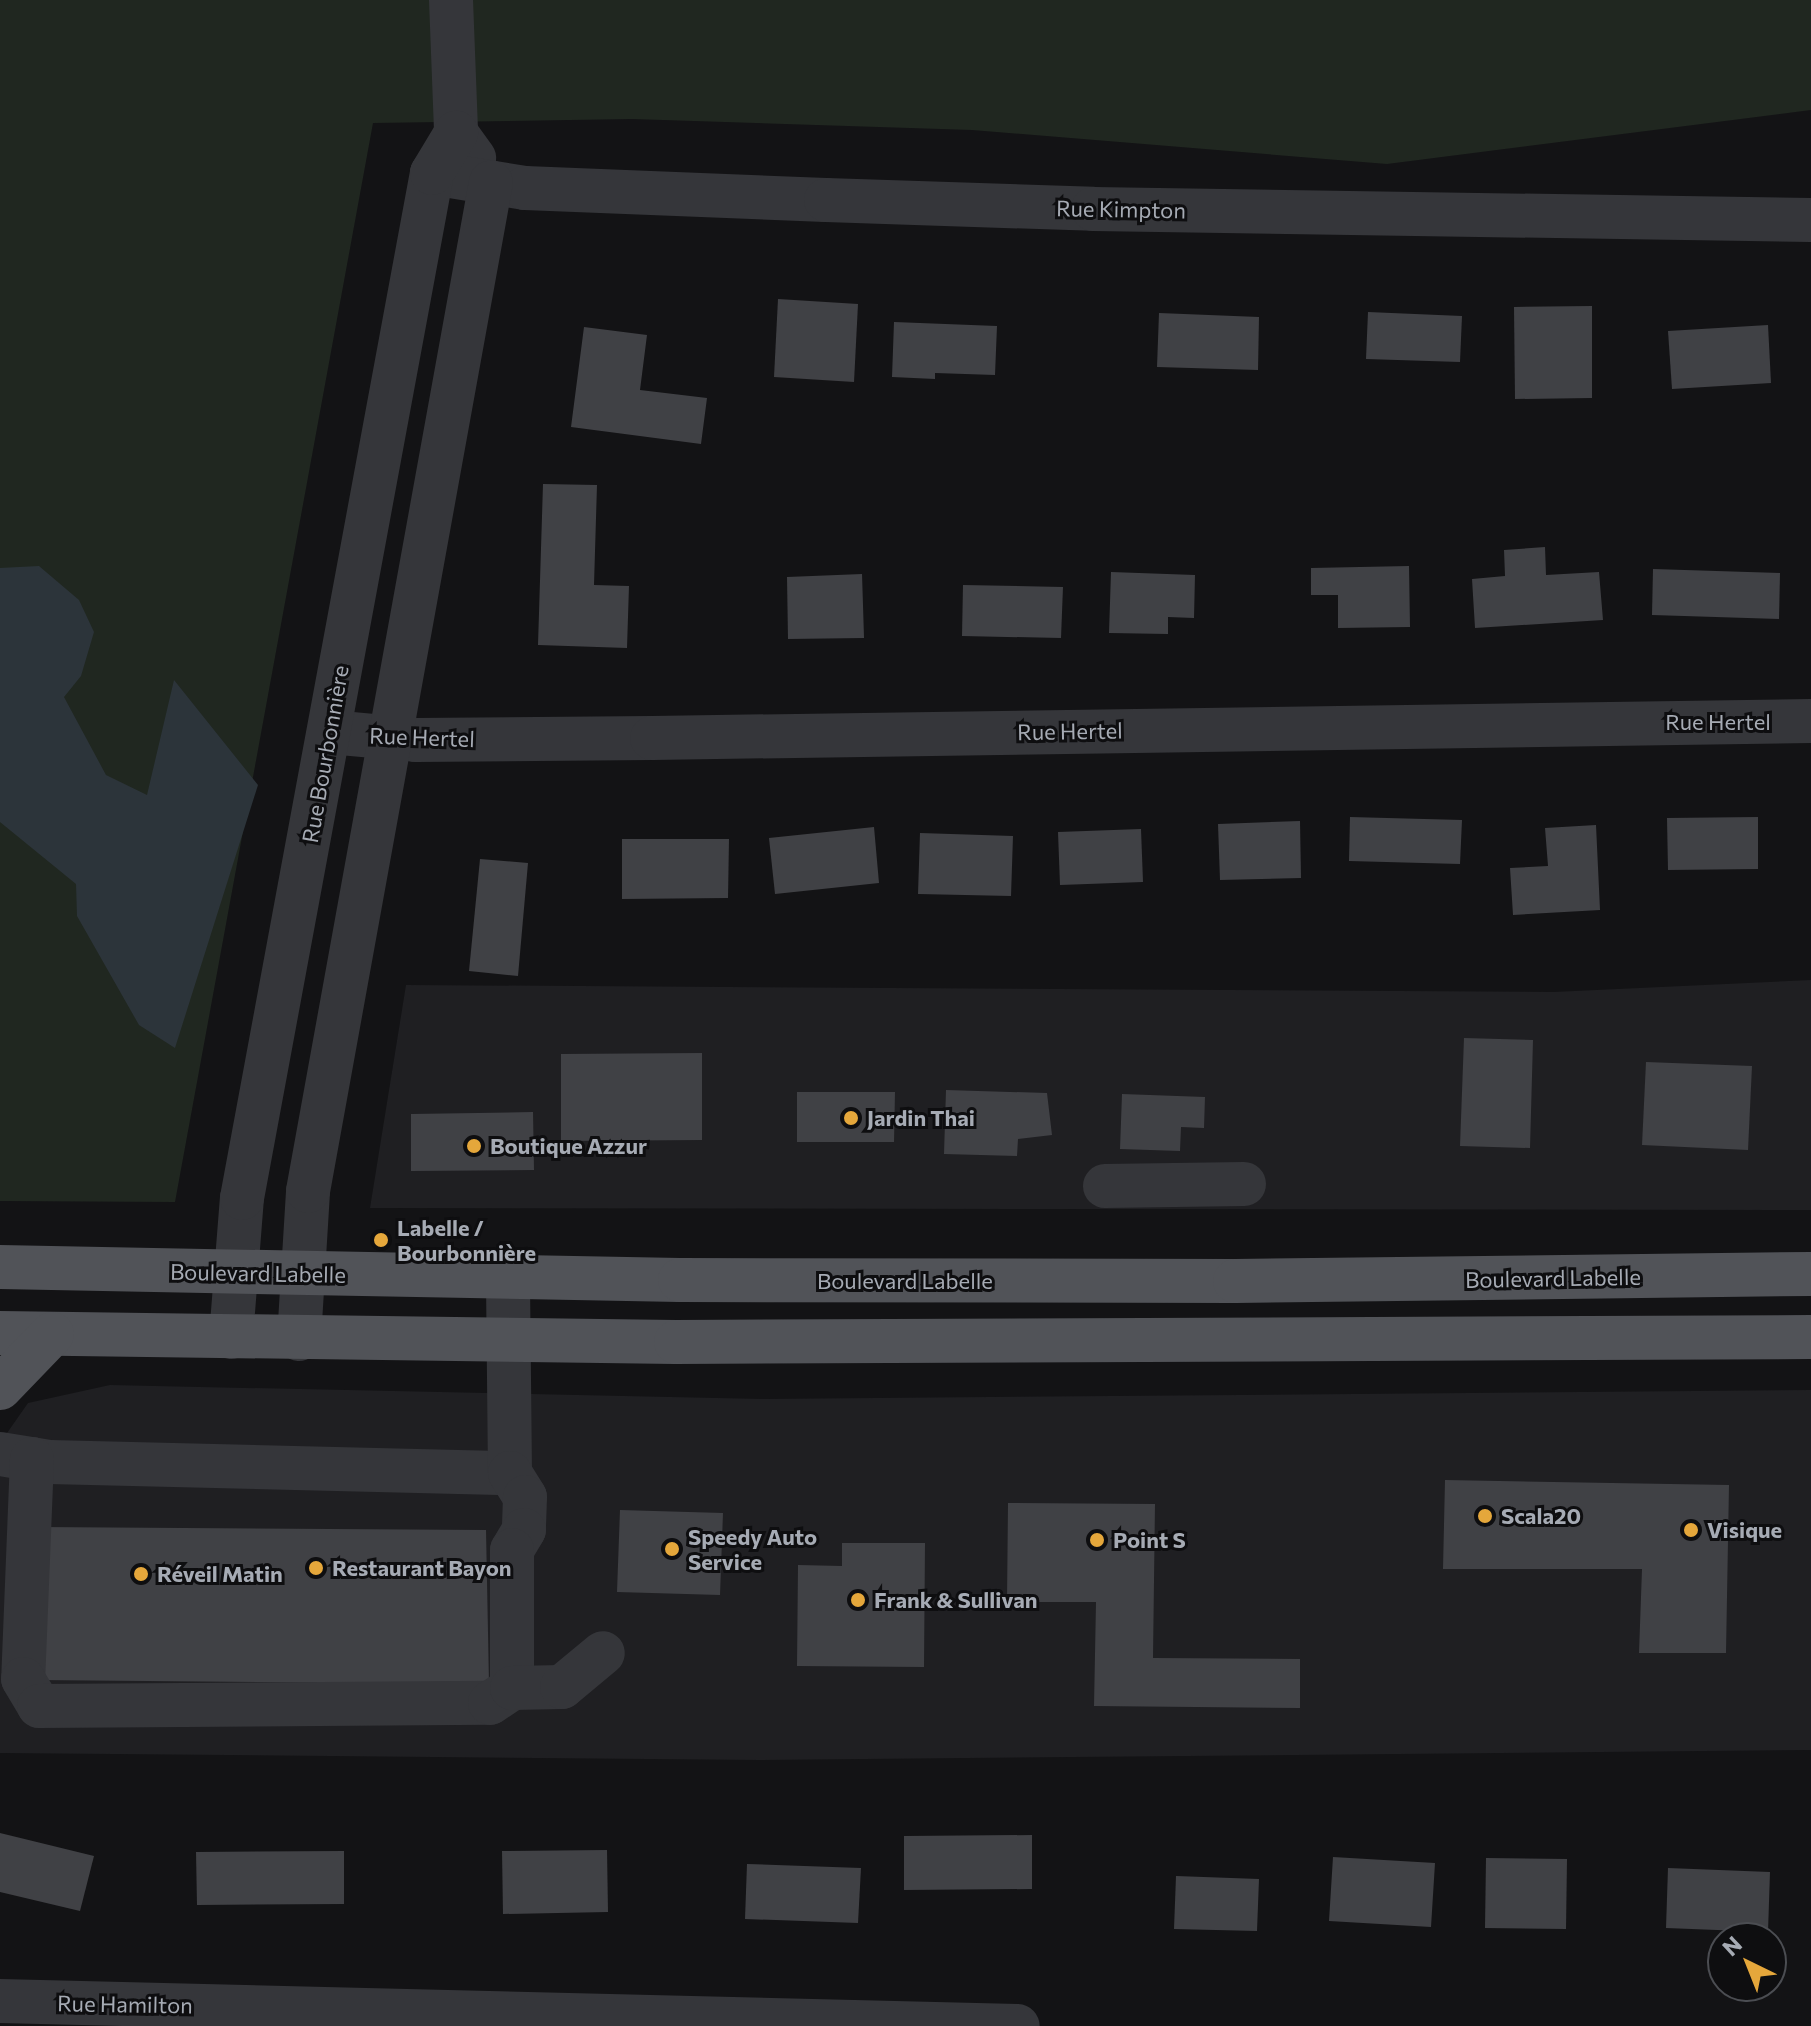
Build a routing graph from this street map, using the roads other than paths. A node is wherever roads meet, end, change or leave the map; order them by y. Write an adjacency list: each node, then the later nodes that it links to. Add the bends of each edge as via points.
1 (451, 0): 2 (street)
2 (456, 133): 3 (street); 4 (street)
3 (432, 173): 4 (street, Rue Kimpton); 7 (street, Rue Bourbonnière)
4 (491, 182): 5 (street, Rue Kimpton, via 525,188 1071,208); 8 (street)
5 (1811, 220)
6 (1811, 721): 8 (street, Rue Hertel)
7 (330, 732): 8 (street, Rue Hertel); 12 (street, Rue Bourbonnière, via 242,1198)
8 (390, 739): 13 (street, via 308,1191)
9 (1244, 1184): 10 (street)
10 (1105, 1186)
11 (0, 1267): 12 (main road, Boulevard Labelle)
12 (234, 1272): 13 (main road, Boulevard Labelle); 18 (street, Rue Bourbonnière)
13 (302, 1273): 15 (main road, Boulevard Labelle); 20 (street)
14 (1811, 1274): 15 (main road, Boulevard Labelle, via 1235,1281)
15 (508, 1278): 21 (street)
16 (0, 1333): 17 (main road)
17 (52, 1334): 18 (main road); 22 (main road)
18 (231, 1337): 20 (main road)
19 (1811, 1337): 21 (main road, via 1192,1343)
20 (299, 1339): 21 (main road)
21 (506, 1341): 24 (street)
22 (0, 1388)
23 (16, 1457): 24 (street); 26 (street)
24 (510, 1473): 27 (street, via 525,1497 524,1530 512,1550)
25 (603, 1653): 27 (street, via 562,1687)
26 (12, 1679): 27 (street, via 39,1706 490,1703)
27 (512, 1688)
28 (0, 2001): 29 (street, Rue Hamilton)
29 (1018, 2026)

